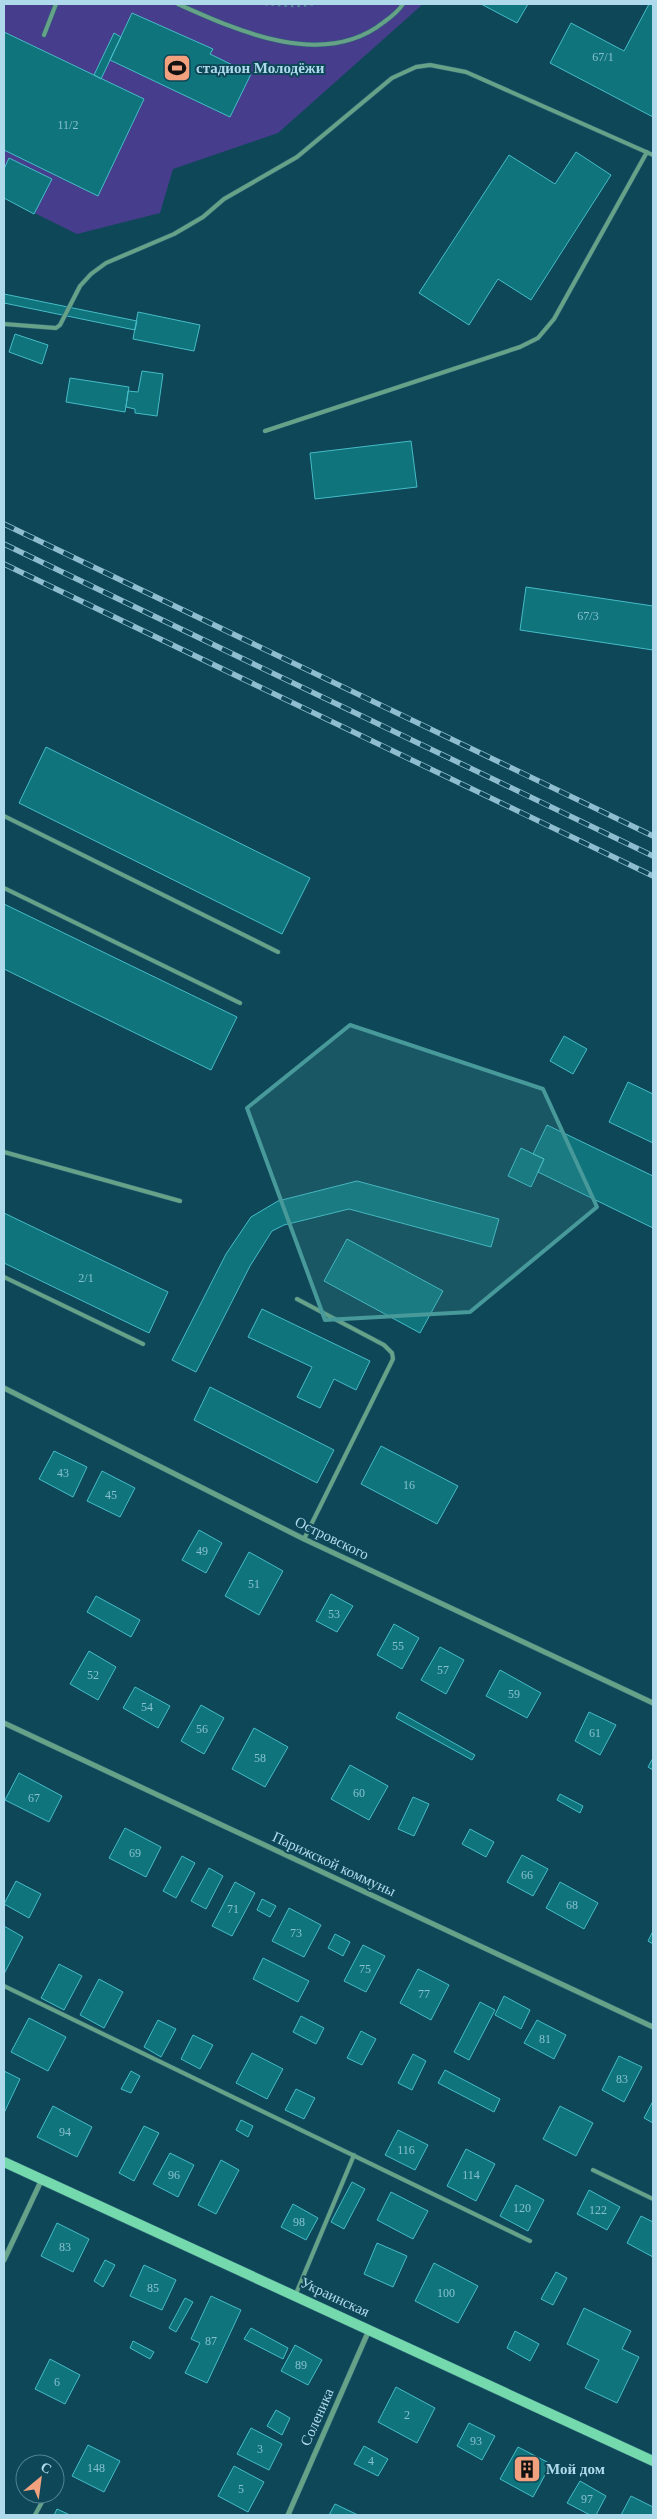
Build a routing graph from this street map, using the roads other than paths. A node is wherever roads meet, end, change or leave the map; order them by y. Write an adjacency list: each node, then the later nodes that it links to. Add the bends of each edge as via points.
1 (56, 4): 4 (lane)
2 (178, 4): 3 (lane, via 225,25 278,40 306,44 347,42 360,37 398,12)
3 (403, 4)
4 (44, 35)
5 (647, 152): 6 (lane); 7 (lane, via 466,72 447,67 416,67 382,85 297,157 224,199 203,217 174,234 106,263 80,286 56,328); 8 (lane, via 554,319 538,338 520,347)
6 (653, 155)
7 (4, 324)
8 (265, 430)
9 (4, 816): 11 (lane)
10 (4, 888): 12 (lane)
11 (278, 952)
12 (240, 1003)
13 (4, 1152): 14 (lane)
14 (180, 1201)
15 (4, 1277): 17 (lane)
16 (297, 1299): 19 (lane, via 384,1345 392,1353 392,1359)
17 (143, 1344)
18 (4, 1388): 19 (street, Островского)
19 (304, 1539): 20 (street, Островского)
20 (653, 1703)
21 (4, 1723): 23 (street, Парижской коммуны)
22 (4, 1986): 24 (lane)
23 (653, 2026)
24 (354, 2155): 29 (lane); 31 (lane)
25 (4, 2162): 27 (street, Украинская)
26 (593, 2170): 28 (lane)
27 (42, 2179): 30 (street); 31 (street, Украинская)
28 (653, 2199)
29 (530, 2241)
30 (4, 2260)
31 (295, 2296): 32 (street, Украинская)
32 (369, 2330): 33 (street, Украинская); 34 (street, Соленика)
33 (653, 2461)
34 (288, 2515)

